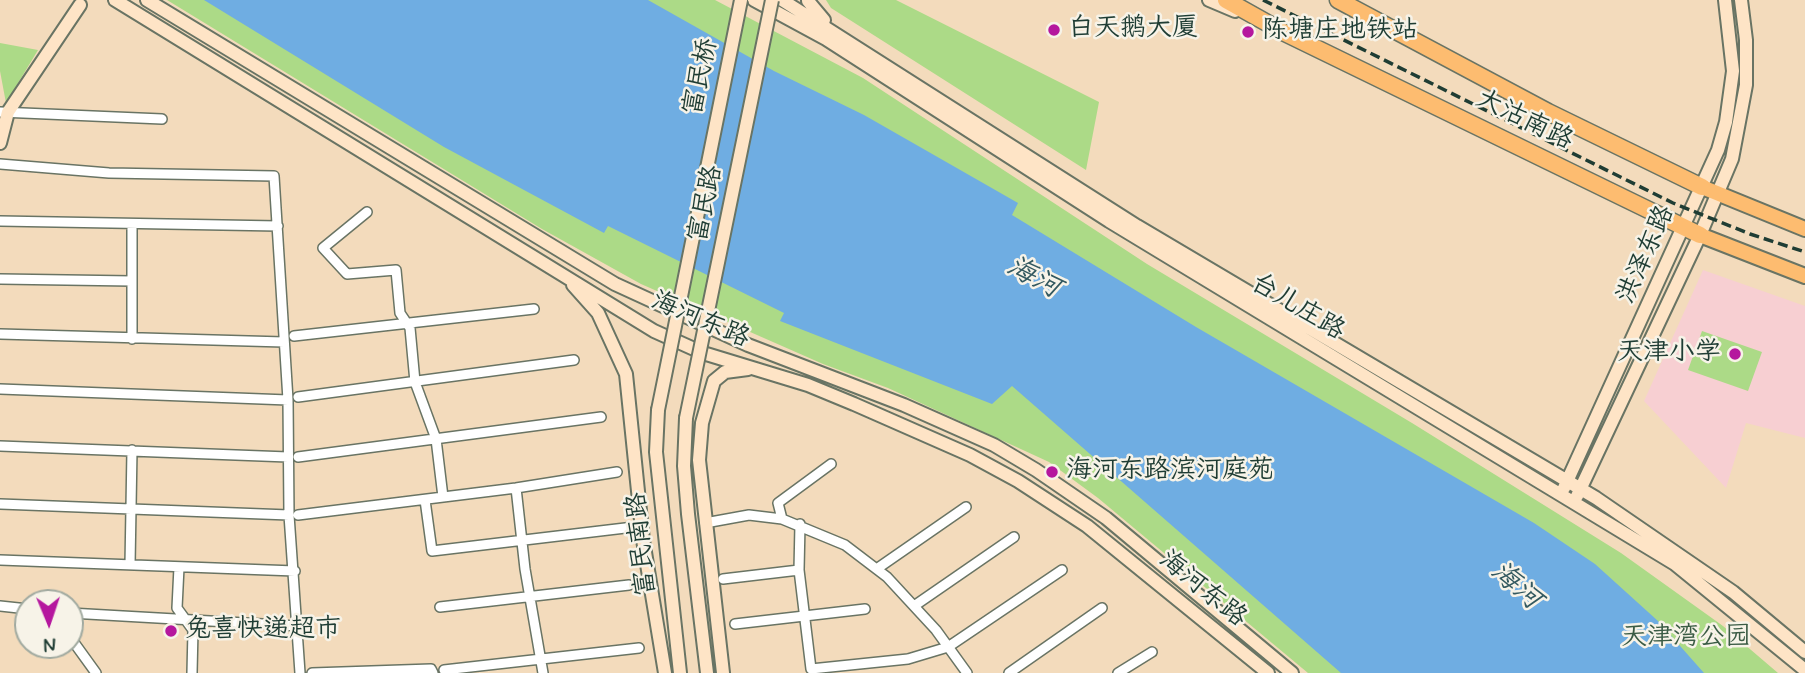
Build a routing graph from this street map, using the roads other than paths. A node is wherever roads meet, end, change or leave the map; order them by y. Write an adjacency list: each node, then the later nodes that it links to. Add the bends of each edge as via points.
1 (116, 0): 29 (main road, 海河东路)
2 (147, 0): 112 (main road, 海河东路, via 615,284 748,345 994,445 1106,518)
3 (741, 0): 45 (main road, 富民桥, bridge)
4 (754, 0): 57 (main road, 台儿庄路, via 826,39 1109,221)
5 (772, 0): 47 (main road, 富民路, bridge)
6 (782, 0): 14 (main road, 台儿庄路)
7 (1209, 0): 15 (main road)
8 (1226, 0): 15 (highway, 大沽南路)
9 (1338, 0): 20 (highway, 大沽南路, via 1548,112)
10 (1725, 0): 20 (main road, 洪泽东路, via 1732,92 1718,150)
11 (1741, 0): 21 (main road, 洪泽东路, via 1746,85 1738,136)
12 (807, 1): 14 (main road)
13 (80, 5): 16 (main road)
14 (831, 28): 54 (main road, 台儿庄路, via 1137,226)
15 (1285, 33): 26 (highway, 大沽南路)
16 (4, 112): 17 (street); 18 (main road)
17 (162, 119)
18 (0, 143)
19 (0, 164): 25 (street, via 109,173 274,176)
20 (1702, 187): 21 (main road, 大沽南路); 26 (main road, 洪泽东路)
21 (1718, 194): 27 (main road, 大沽南路); 28 (main road, 洪泽东路)
22 (367, 212): 34 (street, via 323,248 347,274 396,270 400,313)
23 (0, 221): 24 (street)
24 (132, 224): 25 (street); 32 (street)
25 (278, 226): 38 (street)
26 (1685, 228): 28 (highway, 大沽南路); 54 (main road, 洪泽东路)
27 (1805, 229)
28 (1700, 235): 30 (main road, 大沽南路); 56 (main road, 洪泽东路)
29 (561, 272): 40 (main road, 海河东路, via 654,331 703,353); 68 (main road, via 598,313 626,374)
30 (1805, 276)
31 (0, 279): 32 (street)
32 (132, 281): 37 (street)
33 (534, 309): 34 (street)
34 (407, 323): 36 (street); 41 (street)
35 (0, 334): 37 (street)
36 (294, 336)
37 (132, 339): 38 (street)
38 (284, 342): 44 (street)
39 (574, 360): 41 (street)
40 (763, 370): 66 (main road, via 725,372 708,396 699,460); 111 (main road, 海河东路, via 907,426 1018,481 1087,526)
41 (415, 382): 43 (street); 48 (street)
42 (0, 389): 44 (street)
43 (298, 397)
44 (288, 400): 51 (street)
45 (658, 410): 105 (main road, 富民南路, via 656,452)
46 (601, 417): 48 (street)
47 (686, 418): 106 (main road, 富民南路, via 684,467)
48 (436, 439): 51 (street); 58 (street)
49 (0, 446): 50 (street)
50 (132, 450): 51 (street); 62 (street)
51 (293, 457): 64 (street)
52 (831, 464): 65 (street, via 778,503)
53 (617, 472): 55 (street)
54 (1567, 481): 56 (main road, 台儿庄路); 57 (main road, 洪泽东路)
55 (516, 488): 58 (street); 70 (street)
56 (1580, 489): 60 (main road, 洪泽东路); 93 (main road, 台儿庄路, via 1733,592)
57 (1561, 495): 60 (main road, 台儿庄路)
58 (443, 498): 59 (street)
59 (425, 500): 64 (street); 70 (street, via 432,551)
60 (1574, 502): 97 (main road, 台儿庄路, via 1675,564)
61 (0, 504): 62 (street)
62 (131, 507): 64 (street); 72 (street)
63 (966, 507): 74 (street)
64 (293, 515): 77 (street)
65 (782, 519): 66 (street, via 749,515); 67 (street)
66 (705, 523): 107 (main road)
67 (800, 524): 74 (street, via 845,545); 75 (street)
68 (642, 526): 70 (street); 104 (main road)
69 (1014, 537): 81 (street)
70 (522, 541): 80 (street)
71 (0, 560): 72 (street)
72 (130, 565): 73 (street)
73 (178, 567): 77 (street); 87 (street, via 177,608)
74 (878, 568): 81 (street)
75 (799, 570): 78 (street); 86 (street)
76 (1062, 570): 91 (street)
77 (295, 571): 89 (street)
78 (723, 579)
79 (629, 585): 80 (street)
80 (530, 596): 82 (street); 95 (street)
81 (914, 606): 91 (street)
82 (440, 607)
83 (1102, 608): 109 (street)
84 (866, 609): 86 (street)
85 (84, 614): 87 (street)
86 (804, 616): 88 (street); 91 (street, via 811,669 908,659)
87 (186, 620): 89 (street); 99 (street, via 193,630)
88 (734, 624)
89 (298, 626): 100 (street)
90 (639, 648): 95 (street)
91 (948, 648): 108 (street)
92 (1152, 652): 110 (street)
93 (1805, 652)
94 (84, 656): 98 (street)
95 (541, 658): 96 (street); 103 (street)
96 (444, 670)
97 (1805, 670)
98 (97, 673)
99 (192, 673)
100 (300, 673)
101 (312, 673): 102 (street, via 431,669)
102 (433, 673)
103 (543, 673)
104 (665, 673)
105 (680, 673)
106 (707, 673)
107 (723, 673)
108 (967, 673)
109 (1009, 673)
110 (1118, 673)
111 (1268, 673)
112 (1292, 673)

